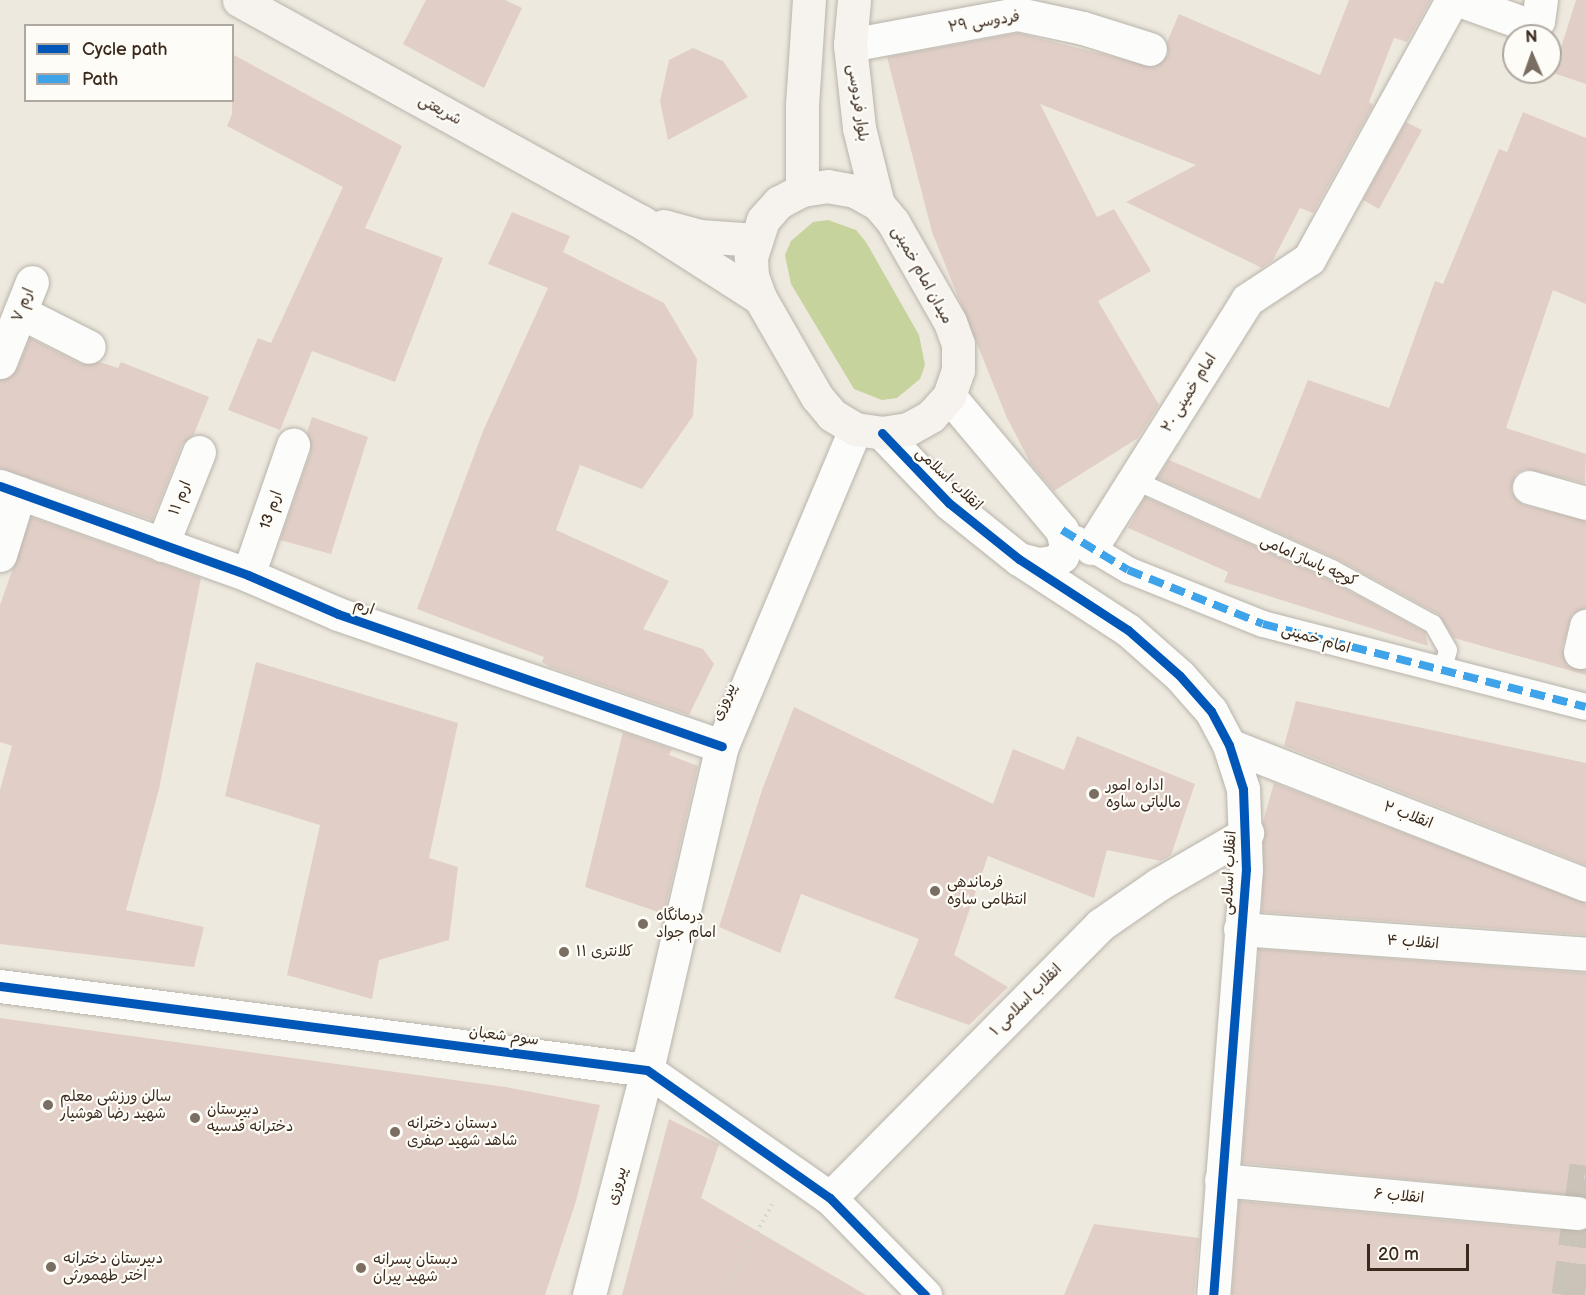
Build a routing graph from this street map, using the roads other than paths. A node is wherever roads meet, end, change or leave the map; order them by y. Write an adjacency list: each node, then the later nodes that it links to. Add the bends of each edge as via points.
1 (239, 0): 11 (main road, شریعتی)
2 (809, 0): 9 (main road, via 802,105)
3 (854, 0): 7 (main road, بلوار فردوسی)
4 (1452, 0): 22 (street, امام خمینی ۲۰, via 1309,259 1247,300)
5 (1460, 0): 6 (street, via 1523,23 1538,21)
6 (1541, 0)
7 (850, 45): 8 (street, فردوسی ۲۹, via 1018,14 1072,25); 10 (main road, بلوار فردوسی, via 859,128)
8 (1150, 50)
9 (802, 190): 10 (main road, میدان امام خمینی, via 828,186 855,191); 12 (main road, میدان امام خمینی, via 779,202 763,220)
10 (878, 204): 18 (main road, میدان امام خمینی, via 893,222 950,322 958,344 958,370)
11 (640, 221): 12 (main road, شریعتی, via 700,236); 14 (main road, شریعتی)
12 (756, 240): 14 (main road, میدان امام خمینی, via 752,276)
13 (32, 282): 15 (street, ارم ۷)
14 (760, 298): 19 (main road, میدان امام خمینی, via 817,397 832,415)
15 (20, 312): 16 (street); 17 (street, ارم ۷)
16 (89, 347)
17 (0, 362)
18 (949, 396): 19 (main road, میدان امام خمینی, via 931,416 908,429); 26 (street)
19 (868, 431): 30 (street, انقلاب اسلامی); 35 (street, پیروزی)
20 (293, 446): 31 (street, ارم 13)
21 (199, 452): 27 (street, ارم ۱۱)
22 (1134, 480): 28 (street, امام خمینی ۲۰); 32 (lane, کوچه پاساژ امامی, via 1332,569 1433,624 1448,650)
23 (1530, 487): 25 (street)
24 (9, 490): 27 (street, ارم); 29 (street)
25 (1586, 503)
26 (1062, 530): 28 (street, امام خمینی); 30 (street, via 1066,546 1062,556 1038,564)
27 (162, 545): 31 (street, ارم)
28 (1091, 548): 32 (street, امام خمینی, via 1160,584 1263,624)
29 (0, 555)
30 (1019, 559): 34 (street, انقلاب اسلامی, via 1137,638 1180,676 1211,711)
31 (248, 575): 35 (street, ارم, via 338,614)
32 (1442, 673): 33 (street, امام خمینی)
33 (1586, 707)
34 (1229, 745): 36 (street, انقلاب اسلامی, via 1243,789); 37 (street, انقلاب ۲)
35 (722, 746): 41 (street, پیروزی)
36 (1247, 833): 38 (street, انقلاب اسلامی); 43 (street, انقلاب اسلامی ۱, via 1100,925)
37 (1586, 885)
38 (1240, 929): 39 (street, انقلاب ۴); 42 (street, انقلاب اسلامی)
39 (1586, 954)
40 (0, 986): 41 (street, سوم شعبان)
41 (647, 1070): 43 (street, سوم شعبان); 45 (street, پیروزی)
42 (1221, 1180): 44 (street, انقلاب ۶); 47 (street, انقلاب اسلامی)
43 (830, 1198): 46 (street, سوم شعبان)
44 (1577, 1213)
45 (589, 1295)
46 (925, 1295)
47 (1213, 1295)

